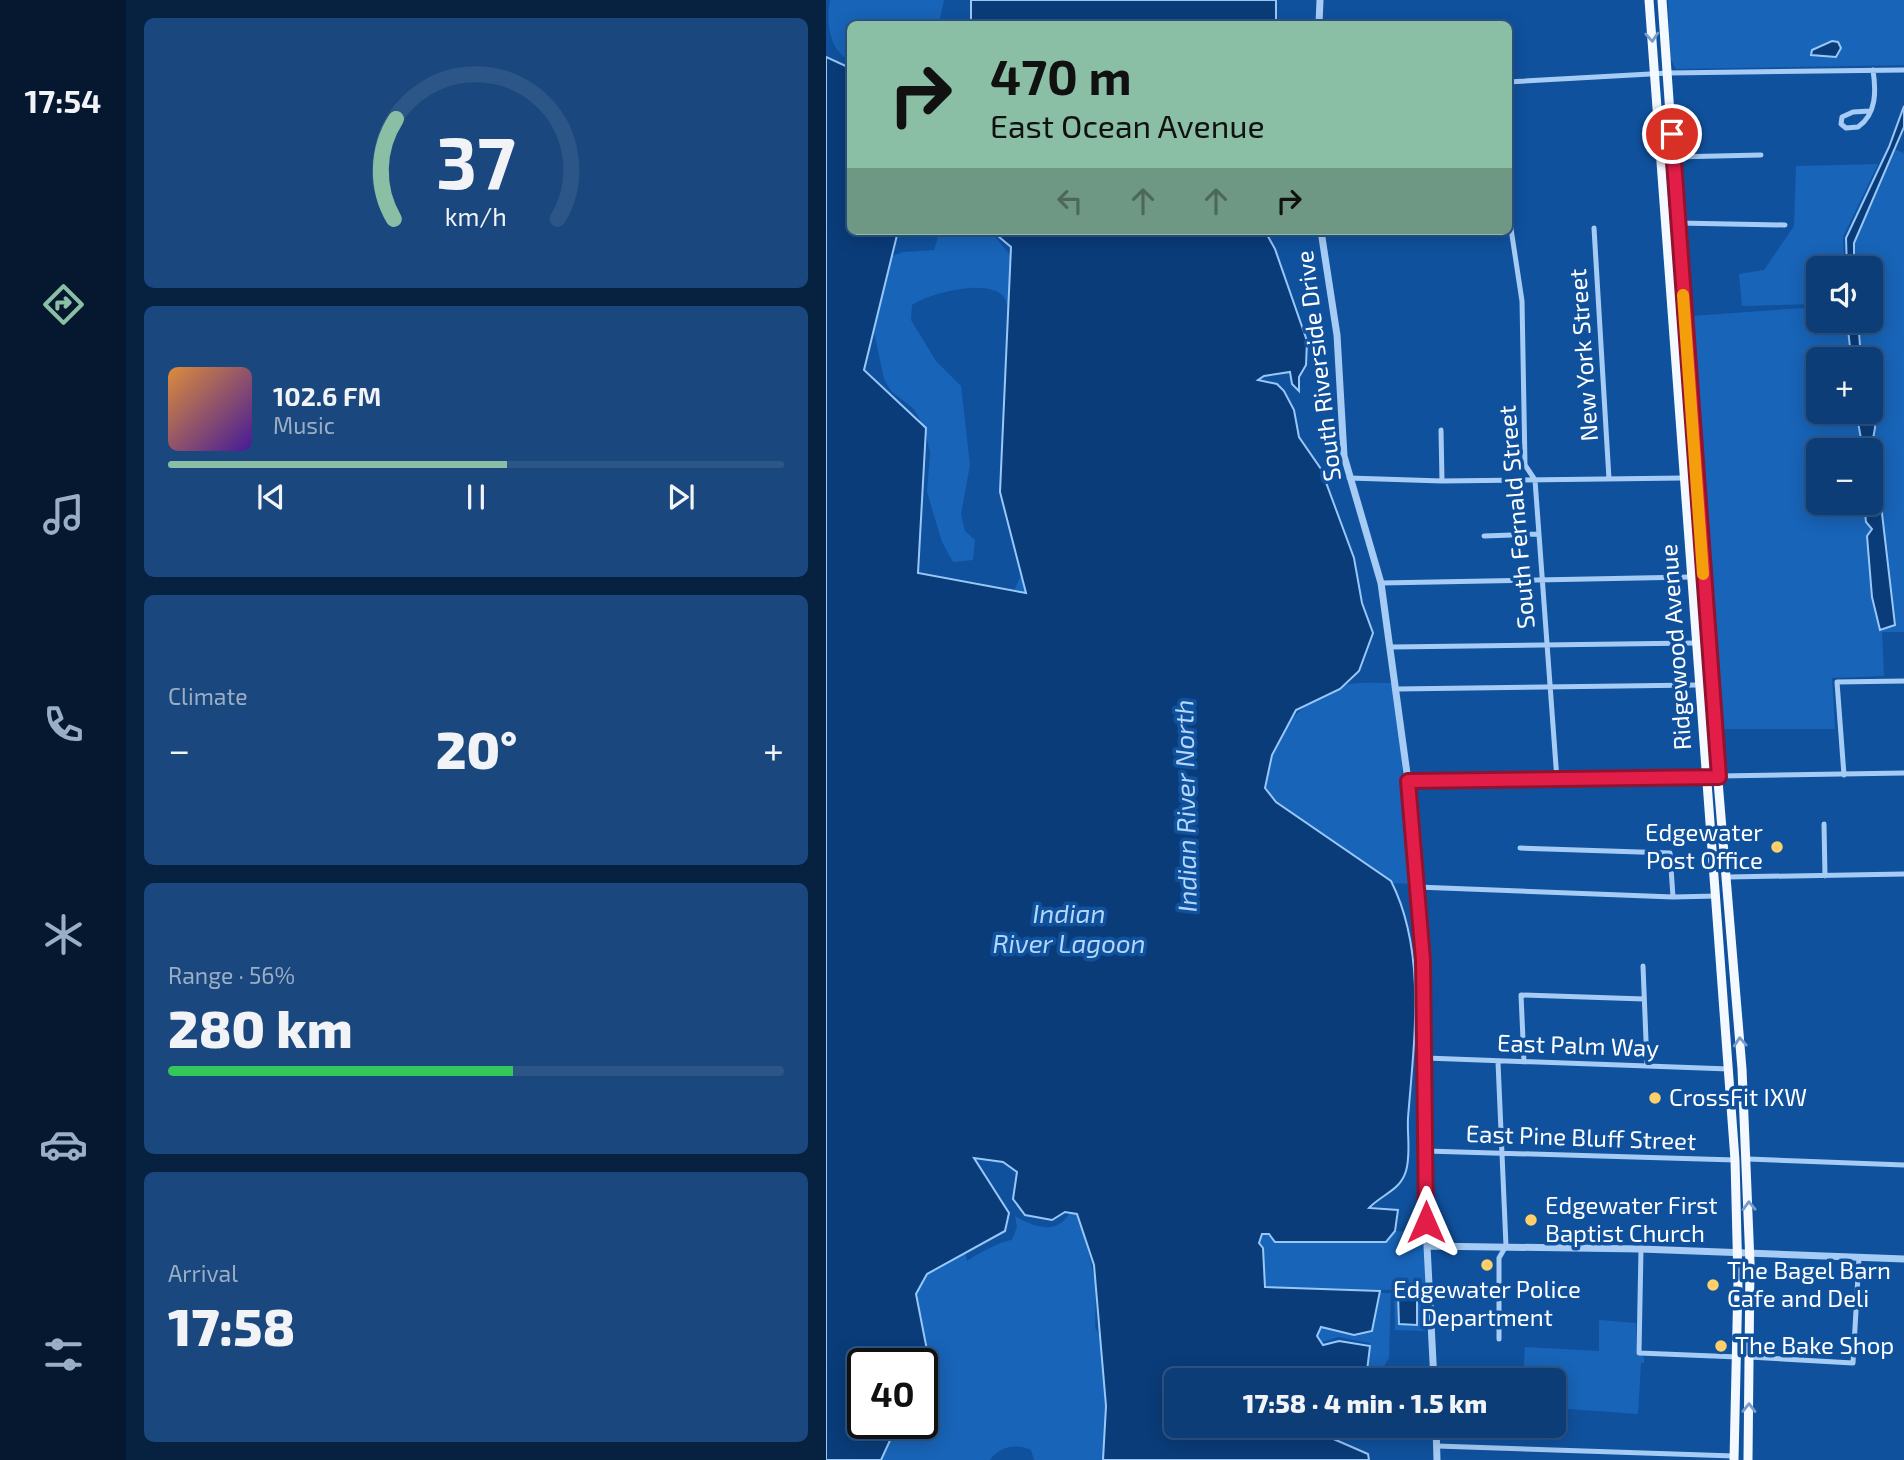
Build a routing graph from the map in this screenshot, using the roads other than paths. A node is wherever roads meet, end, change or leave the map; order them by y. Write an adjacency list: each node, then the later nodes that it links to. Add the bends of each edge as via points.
1 (1321, 0): 4 (street)
2 (1649, 0): 8 (main road, Ridgewood Avenue, one-way to 8)
3 (1662, 0): 7 (main road, Ridgewood Avenue)
4 (1319, 21)
5 (1873, 70): 6 (street); 7 (street); 10 (street, via 1876,89)
6 (1904, 70)
7 (1668, 73): 8 (street); 13 (main road, Ridgewood Avenue)
8 (1655, 74): 9 (street); 11 (main road, Ridgewood Avenue)
9 (1512, 82)
10 (1870, 111): 10 (street, via 1858,127 1841,124 1848,113)
11 (1660, 151): 14 (main road, via 1670,213); 17 (main road, Ridgewood Avenue)
12 (1761, 155): 13 (street)
13 (1673, 157): 14 (main road, Ridgewood Avenue)
14 (1678, 223): 15 (street); 20 (main road, Ridgewood Avenue)
15 (1786, 225)
16 (1594, 228): 25 (street, New York Street)
17 (1665, 230): 20 (main road, via 1673,242 1677,296); 21 (main road, Ridgewood Avenue)
18 (1322, 235): 24 (street, South Riverside Drive, via 1338,335 1341,422)
19 (1512, 235): 26 (street, South Fernald Street, via 1522,301 1525,465)
20 (1684, 309): 23 (main road, Ridgewood Avenue)
21 (1676, 377): 23 (main road, via 1682,390 1687,457); 27 (main road, Ridgewood Avenue)
22 (1441, 430): 28 (street)
23 (1695, 466): 31 (main road, Ridgewood Avenue)
24 (1349, 478): 28 (street); 34 (street, South Riverside Drive)
25 (1609, 479): 26 (street); 27 (street)
26 (1535, 480): 28 (street); 29 (street, South Fernald Street)
27 (1683, 480): 31 (main road, via 1690,490 1695,553); 32 (main road, Ridgewood Avenue)
28 (1442, 481)
29 (1539, 534): 30 (street); 33 (street, South Fernald Street)
30 (1484, 536)
31 (1702, 561): 45 (main road, Ridgewood Avenue)
32 (1690, 577): 33 (street); 35 (main road, Ridgewood Avenue)
33 (1543, 581): 34 (street); 36 (street, South Fernald Street)
34 (1381, 583): 37 (street, South Riverside Drive)
35 (1695, 643): 36 (street); 39 (main road, Ridgewood Avenue)
36 (1546, 645): 37 (street); 40 (street, South Fernald Street)
37 (1392, 647): 41 (street, South Riverside Drive)
38 (1904, 681): 43 (street, via 1837,682)
39 (1698, 685): 40 (street); 44 (main road, Ridgewood Avenue)
40 (1550, 687): 41 (street); 46 (street, South Fernald Street)
41 (1397, 689): 47 (street, South Riverside Drive)
42 (1904, 773): 43 (street)
43 (1844, 775): 45 (street)
44 (1706, 777): 45 (street); 46 (street); 54 (main road, Ridgewood Avenue)
45 (1719, 777): 52 (main road, Ridgewood Avenue)
46 (1557, 780): 47 (street)
47 (1408, 781): 53 (street, South Riverside Drive)
48 (1824, 824): 51 (street)
49 (1520, 848): 55 (street, via 1670,853)
50 (1904, 874): 51 (street)
51 (1825, 876): 52 (street)
52 (1728, 877): 59 (main road, Ridgewood Avenue)
53 (1417, 887): 55 (street); 60 (street, South Riverside Drive)
54 (1717, 896): 55 (street); 56 (main road, Ridgewood Avenue)
55 (1672, 897)
56 (1720, 942): 59 (main road, via 1726,949 1730,995); 64 (main road, Ridgewood Avenue)
57 (1643, 966): 58 (street)
58 (1644, 999): 62 (street, via 1521,995); 63 (street)
59 (1738, 1005): 67 (main road, Ridgewood Avenue, one-way to 59)
60 (1426, 1058): 61 (street, East Palm Way); 65 (street, South Riverside Drive)
61 (1499, 1062): 62 (street, East Palm Way); 66 (street)
62 (1524, 1062): 63 (street, East Palm Way)
63 (1647, 1065): 64 (street, East Palm Way)
64 (1729, 1069): 67 (main road, via 1737,1077 1740,1142); 68 (main road, Ridgewood Avenue)
65 (1426, 1151): 66 (street, East Pine Bluff Street); 70 (street, South Riverside Drive)
66 (1501, 1153): 68 (street, East Pine Bluff Street); 71 (street)
67 (1747, 1154): 69 (street); 74 (main road, Ridgewood Avenue, one-way to 67)
68 (1735, 1160): 73 (main road, Ridgewood Avenue)
69 (1904, 1165)
70 (1427, 1246): 71 (street); 80 (street, South Riverside Drive)
71 (1506, 1246): 72 (street); 77 (street, via 1499,1258)
72 (1641, 1249): 73 (street); 78 (street, via 1639,1353)
73 (1738, 1253): 74 (street); 78 (main road, Ridgewood Avenue)
74 (1750, 1253): 75 (street); 79 (main road, Ridgewood Avenue)
75 (1859, 1258): 76 (street); 79 (street, via 1853,1363)
76 (1904, 1259)
77 (1499, 1339)
78 (1738, 1357): 84 (main road, Ridgewood Avenue)
79 (1749, 1357): 87 (main road, Ridgewood Avenue, one-way to 79)
80 (1433, 1368)
81 (1437, 1438): 82 (street)
82 (1437, 1446): 83 (street); 85 (street)
83 (1570, 1451): 84 (street); 86 (street)
84 (1735, 1459)
85 (1437, 1460)
86 (1570, 1460)
87 (1748, 1460)

